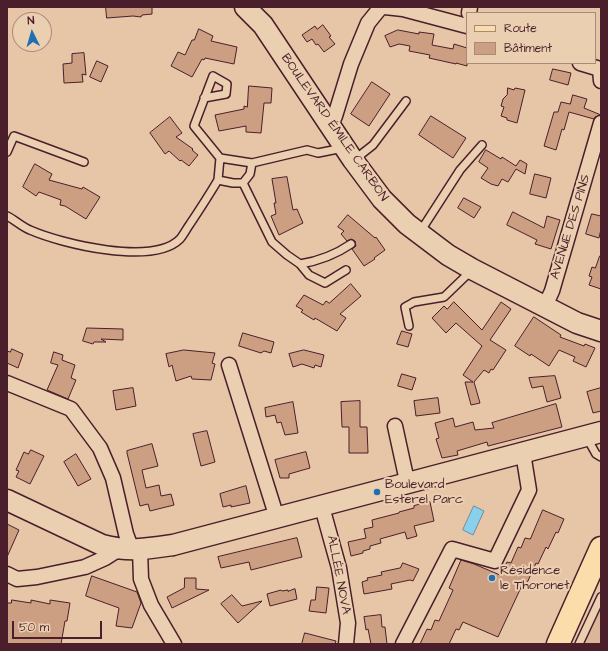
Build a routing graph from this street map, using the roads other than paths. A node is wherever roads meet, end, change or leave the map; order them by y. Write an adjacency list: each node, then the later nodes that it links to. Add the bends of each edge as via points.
1 (245, 7): 10 (street, BOULEVARD ÉMILE CARBON, via 263,25)
2 (381, 7): 10 (street, via 368,23)
3 (385, 7): 4 (street)
4 (466, 21)
5 (582, 64): 6 (street)
6 (601, 73)
7 (204, 98): 14 (lane, via 194,126)
8 (406, 101): 13 (lane, via 373,145)
9 (601, 123): 25 (street, AVENUE DES PINS, via 552,291)
10 (330, 125): 13 (street, BOULEVARD ÉMILE CARBON)
11 (482, 145): 20 (lane, via 460,170)
12 (7, 152): 15 (lane, via 14,136)
13 (349, 154): 16 (lane, via 307,150); 20 (street, BOULEVARD ÉMILE CARBON, via 382,199)
14 (220, 158): 16 (lane); 17 (lane)
15 (84, 162)
16 (252, 163): 18 (lane, via 250,174)
17 (218, 180): 18 (lane); 19 (lane, via 179,239 163,249 141,253 77,245 30,230)
18 (243, 183): 22 (lane, via 272,242)
19 (7, 216)
20 (419, 234): 23 (street, BOULEVARD ÉMILE CARBON, via 448,256)
21 (350, 244): 22 (lane, via 337,253)
22 (300, 264): 24 (lane, via 309,274 325,283)
23 (472, 269): 25 (street, BOULEVARD ÉMILE CARBON); 26 (lane, via 444,297 414,302 404,307)
24 (346, 270)
25 (545, 306): 27 (street, BOULEVARD ÉMILE CARBON, via 577,323)
26 (409, 326)
27 (601, 331)
28 (229, 365): 37 (street)
29 (7, 383): 39 (street, via 71,409 100,448 114,478)
30 (395, 426): 34 (street)
31 (593, 434): 32 (street); 33 (lane, via 596,454)
32 (523, 453): 34 (street); 44 (street, via 529,490 495,561 452,549)
33 (601, 457)
34 (409, 483): 36 (street)
35 (7, 500): 39 (street, via 102,545)
36 (322, 507): 37 (street); 43 (street, ALLÉE NOVA, via 339,568 348,623)
37 (277, 518): 39 (street, via 173,545)
38 (601, 548): 45 (main road)
39 (130, 550): 40 (street, via 85,567 58,573 17,579); 42 (street, via 151,605)
40 (7, 574)
41 (601, 597): 46 (lane)
42 (174, 644)
43 (346, 644)
44 (403, 644)
45 (558, 644)
46 (579, 644)

